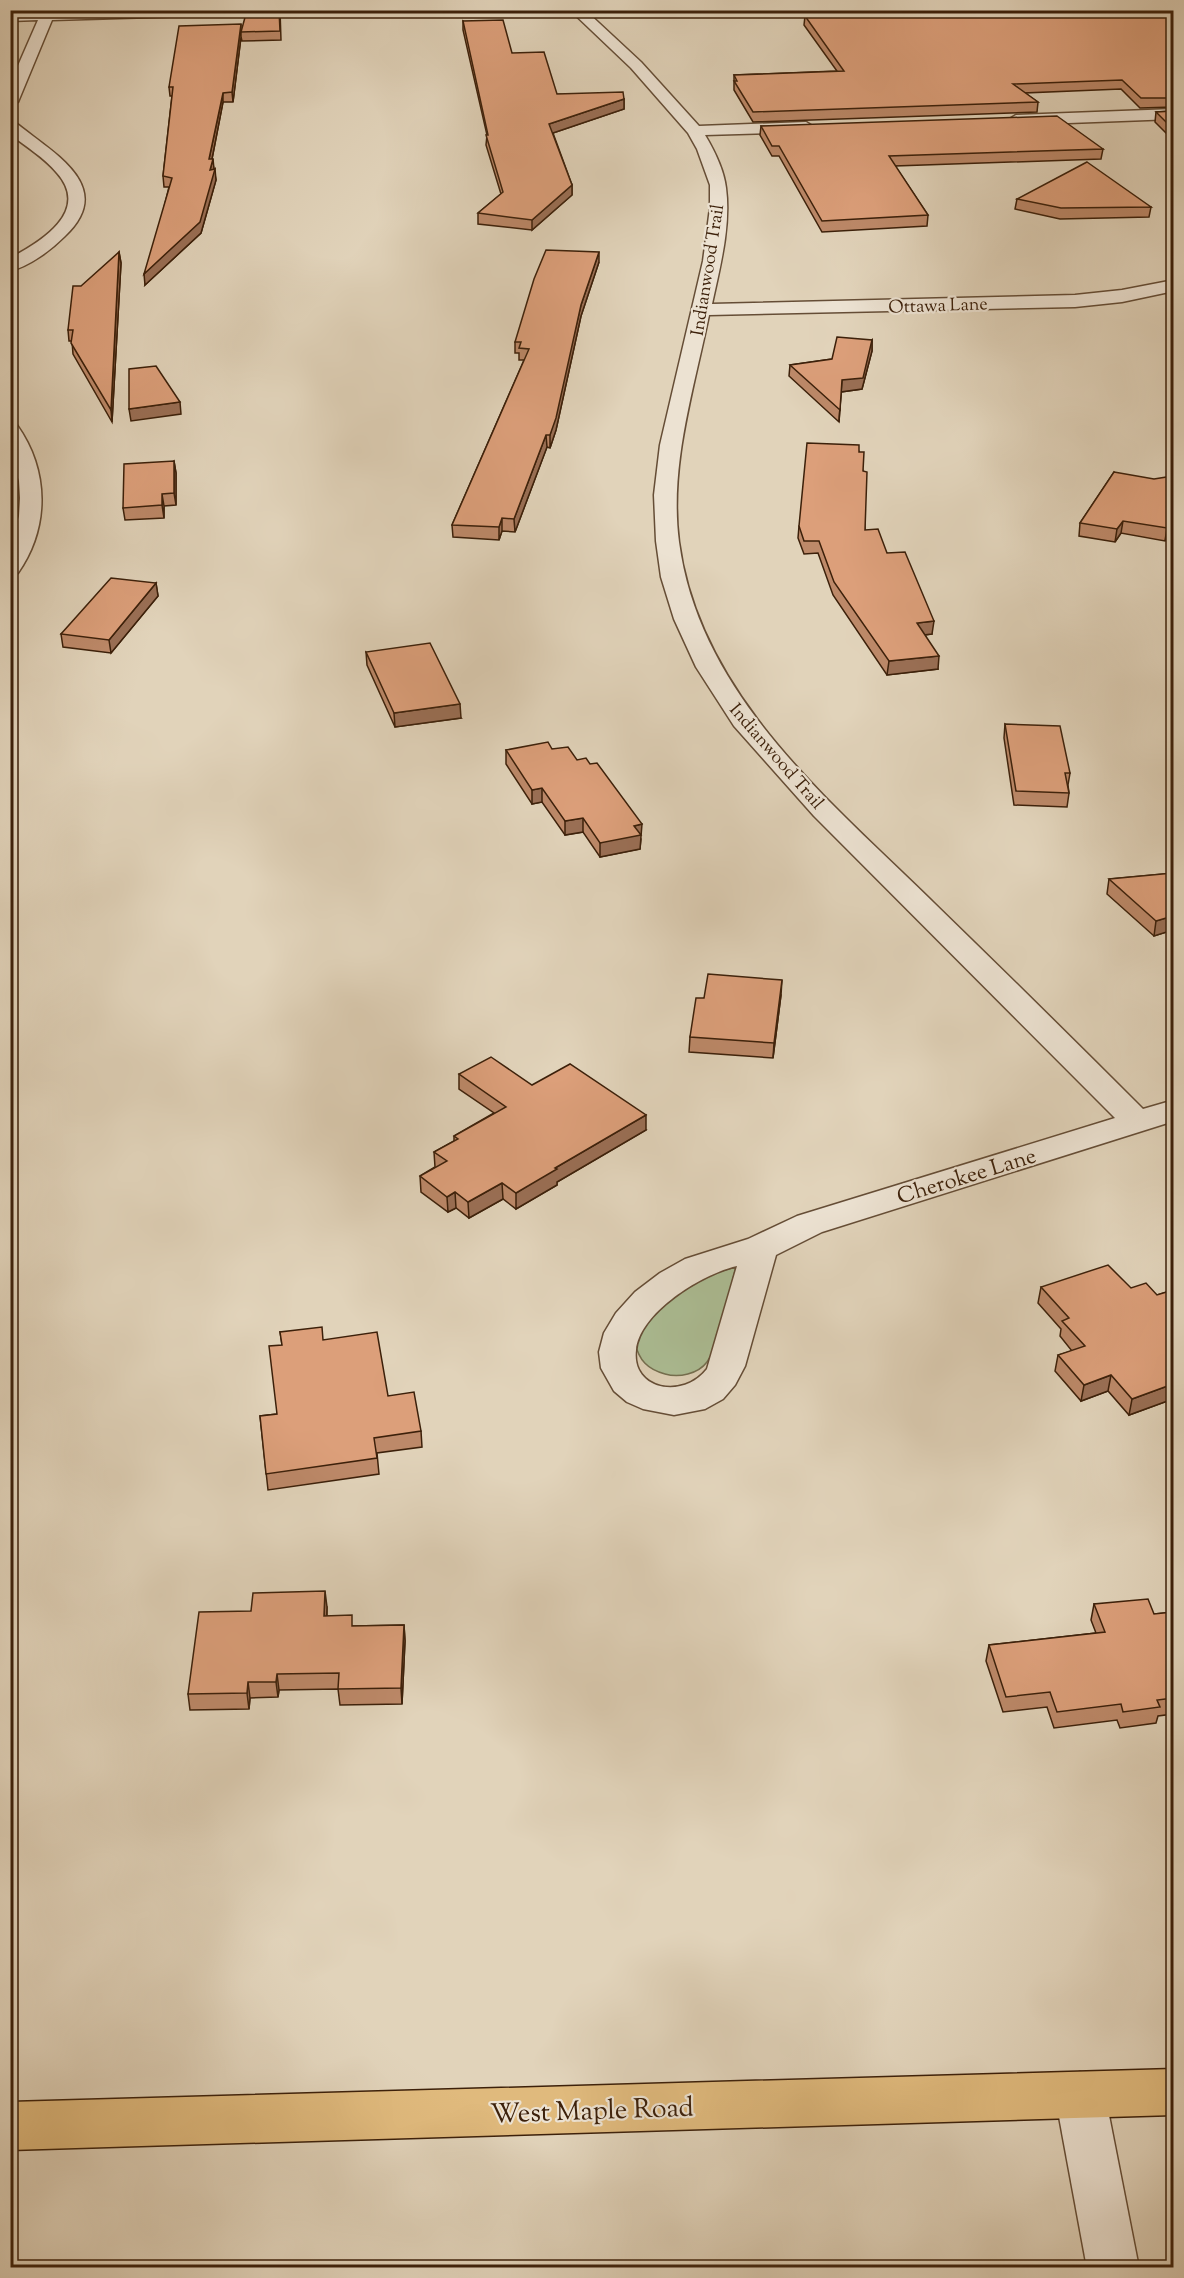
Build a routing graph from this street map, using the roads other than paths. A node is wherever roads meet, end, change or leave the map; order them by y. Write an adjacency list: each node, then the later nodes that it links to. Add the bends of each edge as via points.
1 (255, 10): 3 (street)
2 (576, 10): 11 (street, Indianwood Trail, via 636,65)
3 (196, 11): 4 (street)
4 (46, 16): 5 (street); 6 (street)
5 (10, 17)
6 (10, 102)
7 (1173, 114): 8 (street)
8 (1006, 120)
9 (10, 126): 12 (street, via 64,170 76,188 77,201 65,229)
10 (825, 126): 11 (street)
11 (695, 131): 14 (street, Indianwood Trail, via 715,172 719,208)
12 (10, 267)
13 (1173, 285): 14 (street, Ottawa Lane, via 1131,295 1075,301)
14 (702, 310): 18 (street, Indianwood Trail, via 671,445 665,495 667,541 674,576 686,619 708,667 743,721 824,810)
15 (10, 429): 16 (street, via 26,463 32,508 26,541)
16 (10, 568)
17 (1173, 1110): 18 (street, Cherokee Lane)
18 (1137, 1121): 19 (street, Cherokee Lane, via 842,1214)
19 (761, 1247): 19 (street, Cherokee Lane, via 724,1373 708,1391 686,1401 665,1403 644,1396 630,1385 618,1368 617,1351 621,1333 630,1320 653,1297 688,1273 708,1262)
20 (1173, 2092): 21 (main road, West Maple Road)
21 (1080, 2096): 22 (main road, West Maple Road); 23 (street)
22 (10, 2126)
23 (1113, 2268)

